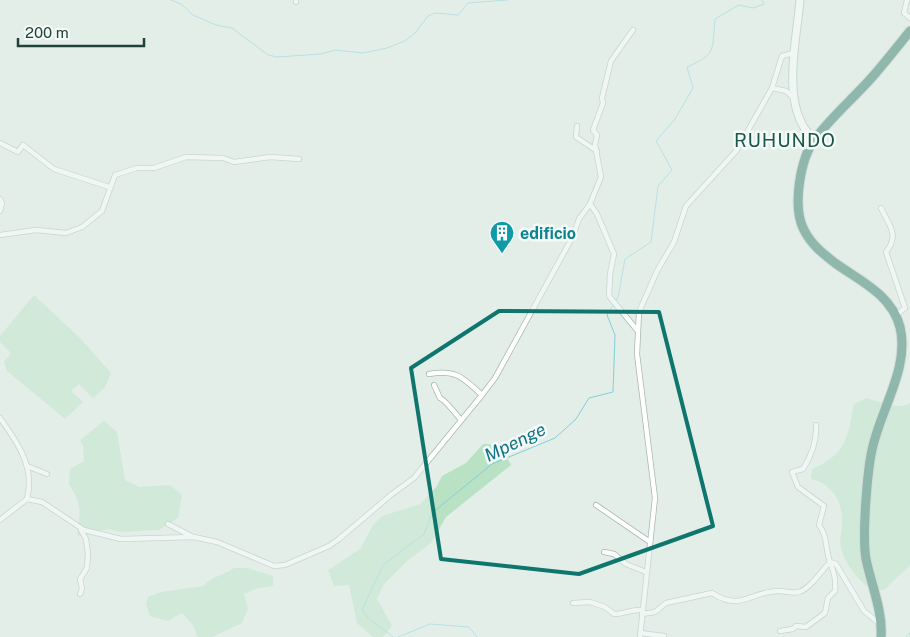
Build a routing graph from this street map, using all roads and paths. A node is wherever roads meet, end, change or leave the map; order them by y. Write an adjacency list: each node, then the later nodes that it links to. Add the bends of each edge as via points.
1 (800, 0): 6 (main road)
2 (907, 0): 3 (street, via 904,12)
3 (910, 18)
4 (634, 30): 12 (street, via 611,61 602,98 604,103 593,130 597,135)
5 (910, 32): 10 (highway)
6 (794, 53): 7 (street, via 782,56); 8 (main road)
7 (772, 88): 8 (street, via 786,91); 21 (street, via 737,150 686,206 674,242 641,308)
8 (796, 100): 10 (main road, via 802,124)
9 (576, 126): 12 (street, via 576,137)
10 (814, 140): 20 (highway, via 807,154 798,197 803,229 825,256 872,288)
11 (0, 143): 14 (street, via 18,152 23,145 54,169)
12 (597, 151): 16 (street, via 601,176)
13 (299, 159): 14 (street, via 270,157 234,162 223,158 186,157 154,168 137,168 114,175)
14 (109, 187): 19 (street, via 102,211 82,227 66,233 36,230)
15 (0, 199): 18 (street)
16 (590, 204): 21 (street, via 614,254 610,296); 24 (street, via 495,378)
17 (881, 208): 20 (street, via 894,235 893,244 886,252 905,308)
18 (0, 211)
19 (0, 235)
20 (895, 316): 43 (highway, via 900,327 903,358 871,452 865,528 866,557)
21 (637, 330): 36 (street, via 638,363 655,487)
22 (429, 374): 24 (street, via 447,371 457,374)
23 (434, 386): 26 (street, via 440,398 446,400)
24 (482, 395): 26 (street)
25 (0, 418): 28 (street, via 23,452)
26 (461, 420): 35 (street, via 414,478 329,546 285,565 274,566 217,542)
27 (816, 425): 38 (street, via 817,438 812,455 803,469 792,472 798,487 824,506 819,525 827,540)
28 (27, 466): 29 (street); 30 (street, via 30,487)
29 (47, 474)
30 (27, 499): 32 (street); 34 (street, via 42,502)
31 (596, 504): 36 (street)
32 (0, 520)
33 (168, 524): 35 (street)
34 (81, 528): 35 (street, via 120,539); 40 (street, via 88,554 87,568 80,579)
35 (194, 537)
36 (650, 542): 39 (street)
37 (604, 552): 39 (street)
38 (830, 562): 42 (street, via 797,593 779,591 739,603 722,600 712,593 666,603 655,612); 43 (street, via 836,564 864,611); 44 (street, via 836,574 835,591 828,598 825,613 806,627)
39 (646, 572): 42 (street)
40 (80, 594)
41 (573, 603): 42 (street, via 590,602 614,614 632,609)
42 (642, 612): 45 (street)
43 (881, 625): 47 (highway)
44 (780, 630)
45 (640, 635): 46 (street)
46 (664, 636)
47 (883, 637)

